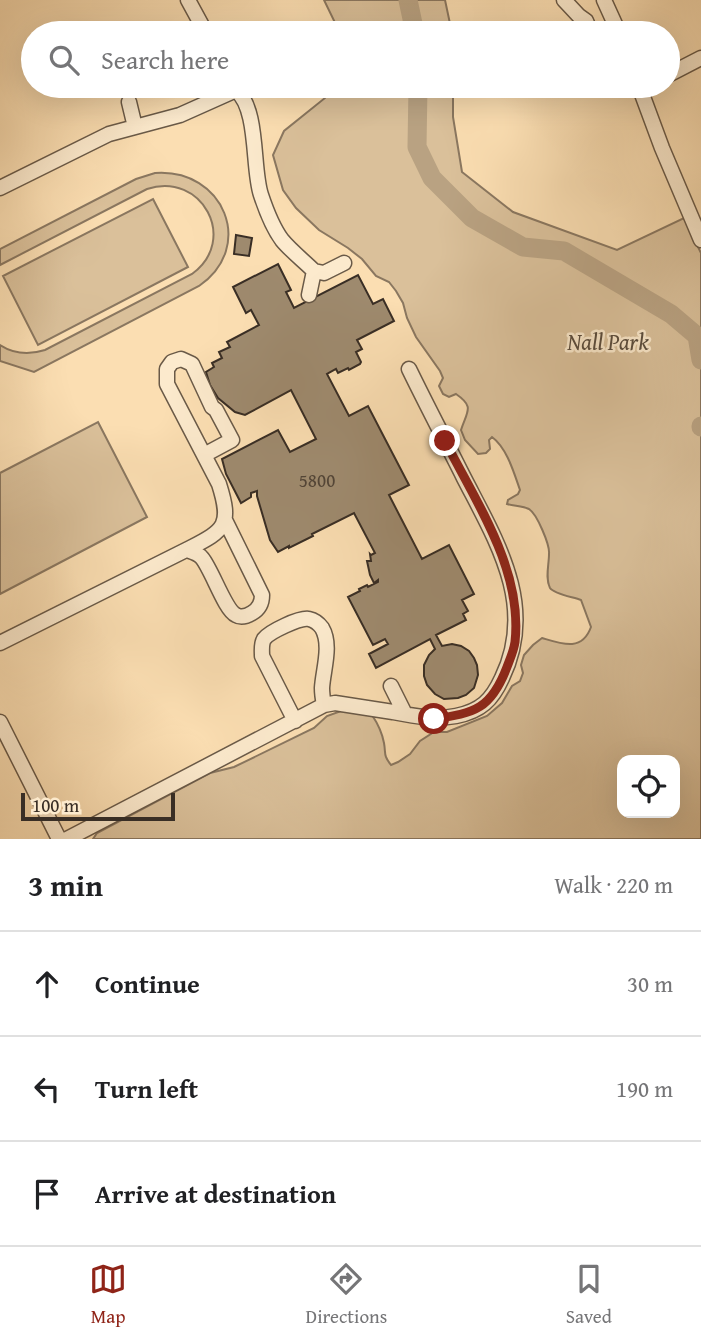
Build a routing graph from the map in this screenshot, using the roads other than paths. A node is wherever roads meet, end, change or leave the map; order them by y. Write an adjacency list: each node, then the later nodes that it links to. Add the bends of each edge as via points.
1 (188, 0): 4 (street)
2 (564, 0): 5 (street)
3 (606, 5): 6 (street); 7 (street)
4 (199, 21)
5 (583, 21)
6 (594, 21)
7 (613, 21)
8 (701, 58): 9 (street)
9 (680, 69)
10 (215, 98): 14 (street, via 180,115)
11 (243, 98): 18 (street, via 260,193 268,213 284,242)
12 (646, 98): 16 (street)
13 (129, 102): 14 (street)
14 (135, 127): 15 (street, via 109,134)
15 (0, 188)
16 (701, 239)
17 (344, 263): 18 (street, via 324,273)
18 (314, 271): 19 (street)
19 (309, 295)
20 (409, 369): 27 (street, via 505,561 516,619 515,644 506,670 495,694 481,708 434,719)
21 (204, 455): 21 (street, via 232,440 192,365 181,359 167,369 167,384); 22 (street, via 225,501)
22 (225, 520): 23 (street, via 215,535); 23 (street, via 262,595 255,612 236,616 208,566)
23 (187, 550): 24 (street)
24 (0, 643)
25 (391, 686): 27 (street)
26 (324, 705): 27 (street); 28 (street); 28 (street, via 326,638 318,623 300,619 262,643 262,656)
27 (405, 714)
28 (295, 721): 31 (street)
29 (0, 722): 30 (street)
30 (59, 839)
31 (66, 839)

